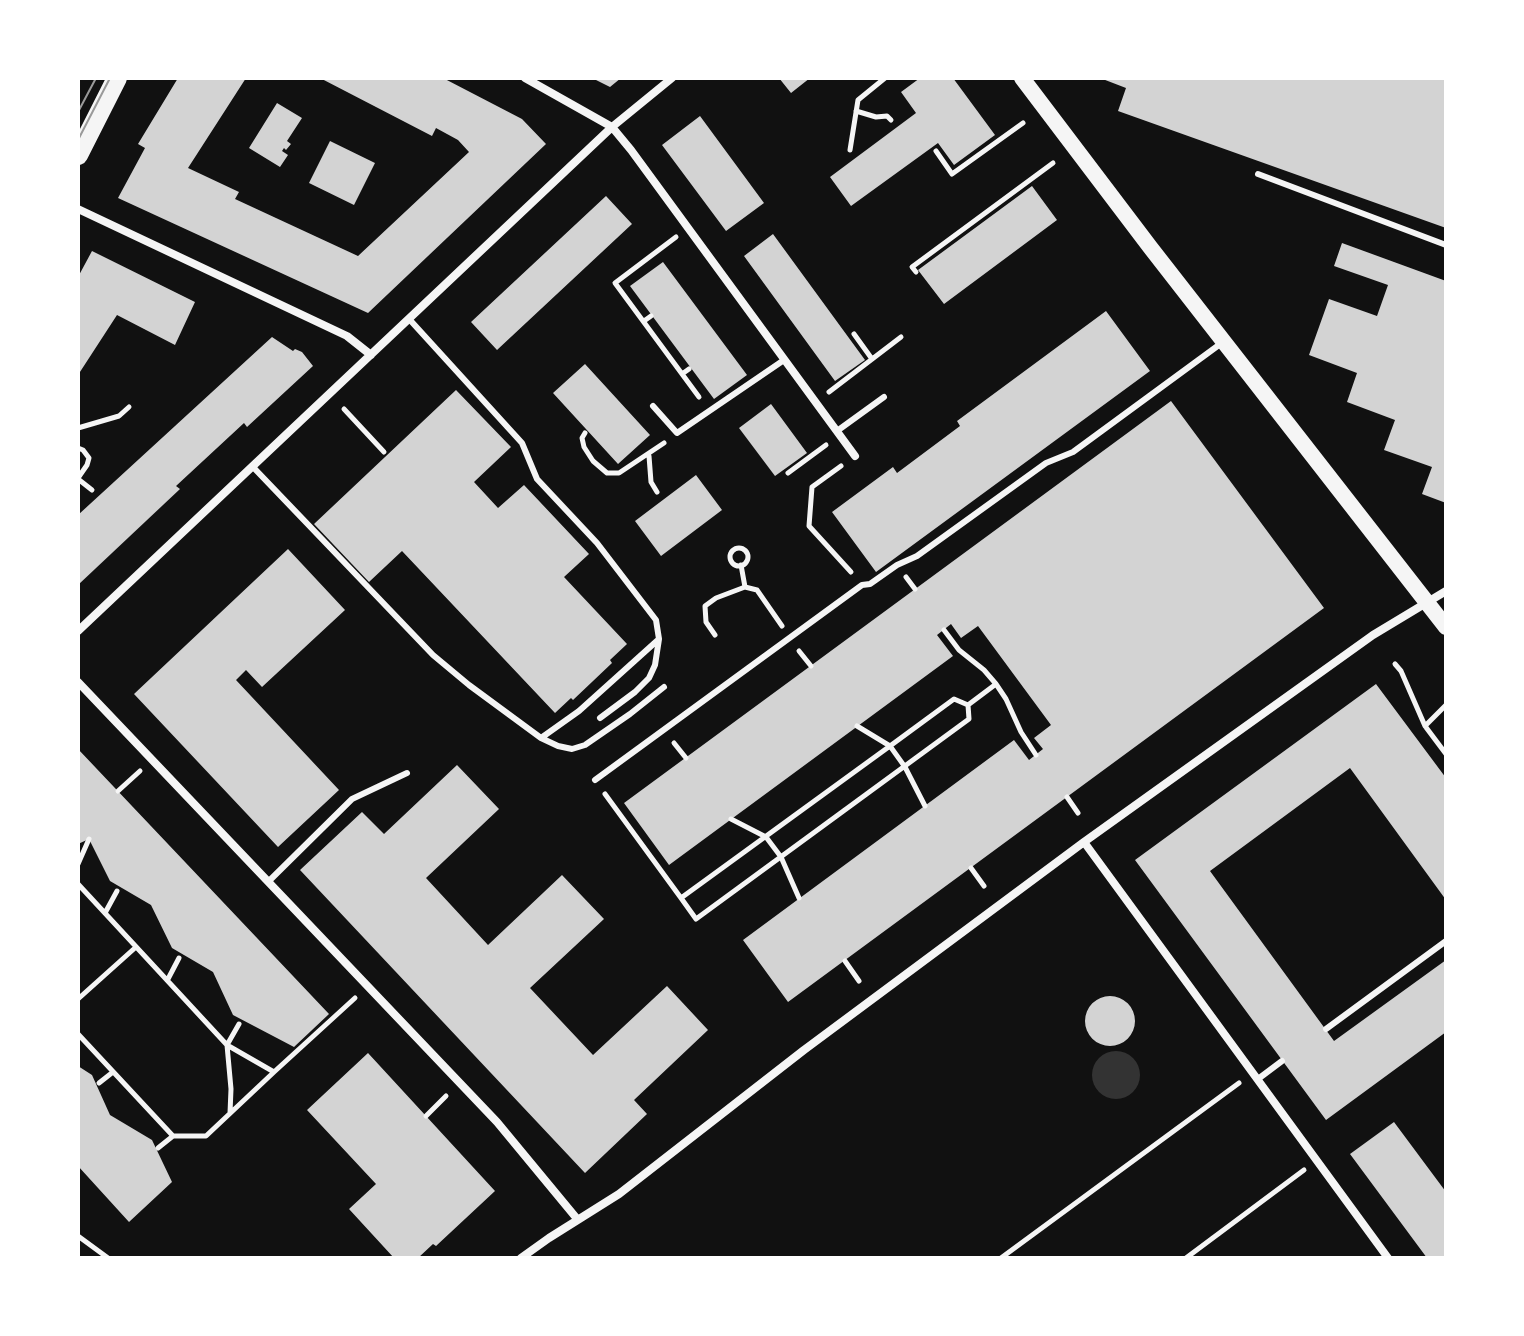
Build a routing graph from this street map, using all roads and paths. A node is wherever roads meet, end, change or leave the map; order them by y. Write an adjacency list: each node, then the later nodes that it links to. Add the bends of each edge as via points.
1 (117, 78): 12 (main road)
2 (525, 78): 9 (street)
3 (672, 78): 9 (street)
4 (885, 78): 6 (path, via 858,100)
5 (1022, 78): 24 (main road)
6 (856, 111): 7 (path); 10 (path)
7 (891, 120)
8 (1023, 123): 11 (path, via 952,174)
9 (612, 127): 20 (street); 27 (street)
10 (850, 150)
11 (936, 151)
12 (78, 155)
13 (1053, 163): 18 (path, via 912,267)
14 (1258, 174): 17 (lane)
15 (78, 209): 25 (street, via 347,336)
16 (679, 236): 21 (path, via 615,283)
17 (1446, 245)
18 (916, 272)
19 (651, 316): 21 (path)
20 (410, 320): 25 (street); 61 (lane, via 522,443 537,479 597,543 656,620)
21 (644, 321): 29 (path)
22 (854, 334): 26 (path)
23 (901, 337): 26 (path)
24 (1224, 342): 52 (lane, via 1073,452 1046,463 917,556); 55 (main road)
25 (371, 355): 46 (street)
26 (872, 359): 30 (path)
27 (784, 360): 33 (lane, via 677,433); 37 (street)
28 (689, 369): 29 (path)
29 (682, 374): 32 (path)
30 (826, 394)
31 (884, 397): 37 (lane)
32 (701, 400)
33 (653, 406)
34 (129, 407): 36 (path, via 119,416)
35 (344, 409): 42 (path)
36 (78, 428)
37 (837, 431): 44 (street)
38 (585, 433): 43 (path, via 584,447 607,473 619,473)
39 (831, 441): 47 (path)
40 (78, 448): 48 (path, via 89,458)
41 (658, 448): 43 (path)
42 (384, 452)
43 (649, 455): 50 (path)
44 (855, 456)
45 (846, 462): 52 (path, via 812,487 809,526)
46 (252, 466): 58 (street); 71 (lane, via 433,655)
47 (788, 473)
48 (78, 478): 49 (path)
49 (92, 490)
50 (657, 492)
51 (741, 565): 53 (path)
52 (862, 585): 60 (lane)
53 (745, 587): 59 (path, via 705,606 706,622); 60 (path, via 757,590)
54 (1446, 591): 55 (street)
55 (1427, 603): 56 (main road); 86 (street, via 1373,635)
56 (1446, 627)
57 (944, 630): 64 (path)
58 (78, 631)
59 (715, 635)
60 (790, 638): 78 (lane)
61 (659, 639): 68 (lane, via 649,678); 71 (lane)
62 (1395, 664): 70 (path)
63 (78, 682): 90 (street)
64 (996, 684): 66 (path); 74 (path)
65 (664, 687): 71 (lane, via 585,745 572,749)
66 (968, 705): 72 (path, via 954,699); 75 (path, via 969,719)
67 (1446, 705): 70 (path)
68 (600, 718)
69 (857, 726): 72 (path)
70 (1425, 726): 73 (path)
71 (541, 738)
72 (890, 746): 75 (path); 84 (path)
73 (1446, 754)
74 (1036, 755)
75 (905, 767): 81 (path); 87 (path)
76 (140, 771): 79 (path)
77 (407, 773): 90 (lane, via 352,799)
78 (595, 780): 94 (path)
79 (118, 791)
80 (1067, 797): 82 (path)
81 (925, 806)
82 (1078, 813)
83 (731, 819): 84 (path)
84 (766, 837): 87 (path); 94 (path)
85 (89, 839): 88 (path)
86 (1084, 842): 112 (street); 121 (street)
87 (781, 857): 94 (path, via 696,919); 95 (path)
88 (78, 864)
89 (971, 868): 92 (path)
90 (268, 882): 121 (street, via 497,1122)
91 (78, 884): 96 (path)
92 (984, 886)
93 (117, 891): 96 (path)
94 (681, 898)
95 (799, 898)
96 (105, 913): 98 (path)
97 (1446, 941): 106 (lane)
98 (136, 947): 101 (path); 104 (path)
99 (179, 958): 101 (path)
100 (845, 961): 102 (path)
101 (168, 979): 108 (path)
102 (859, 981)
103 (355, 998): 111 (path)
104 (78, 999)
105 (239, 1024): 108 (path)
106 (1326, 1029)
107 (78, 1034): 110 (path)
108 (227, 1045): 111 (path); 116 (path)
109 (1282, 1061): 112 (lane)
110 (113, 1072): 113 (path); 118 (path)
111 (274, 1072): 116 (path)
112 (1258, 1079): 127 (street)
113 (99, 1083)
114 (1240, 1083): 125 (path)
115 (446, 1096): 117 (path)
116 (230, 1114): 118 (path, via 206,1136)
117 (426, 1116)
118 (173, 1136): 119 (path)
119 (158, 1148)
120 (1304, 1170): 126 (path)
121 (578, 1220): 124 (street)
122 (78, 1236): 123 (path)
123 (108, 1258)
124 (521, 1258)
125 (1001, 1258)
126 (1186, 1258)
127 (1388, 1258)

